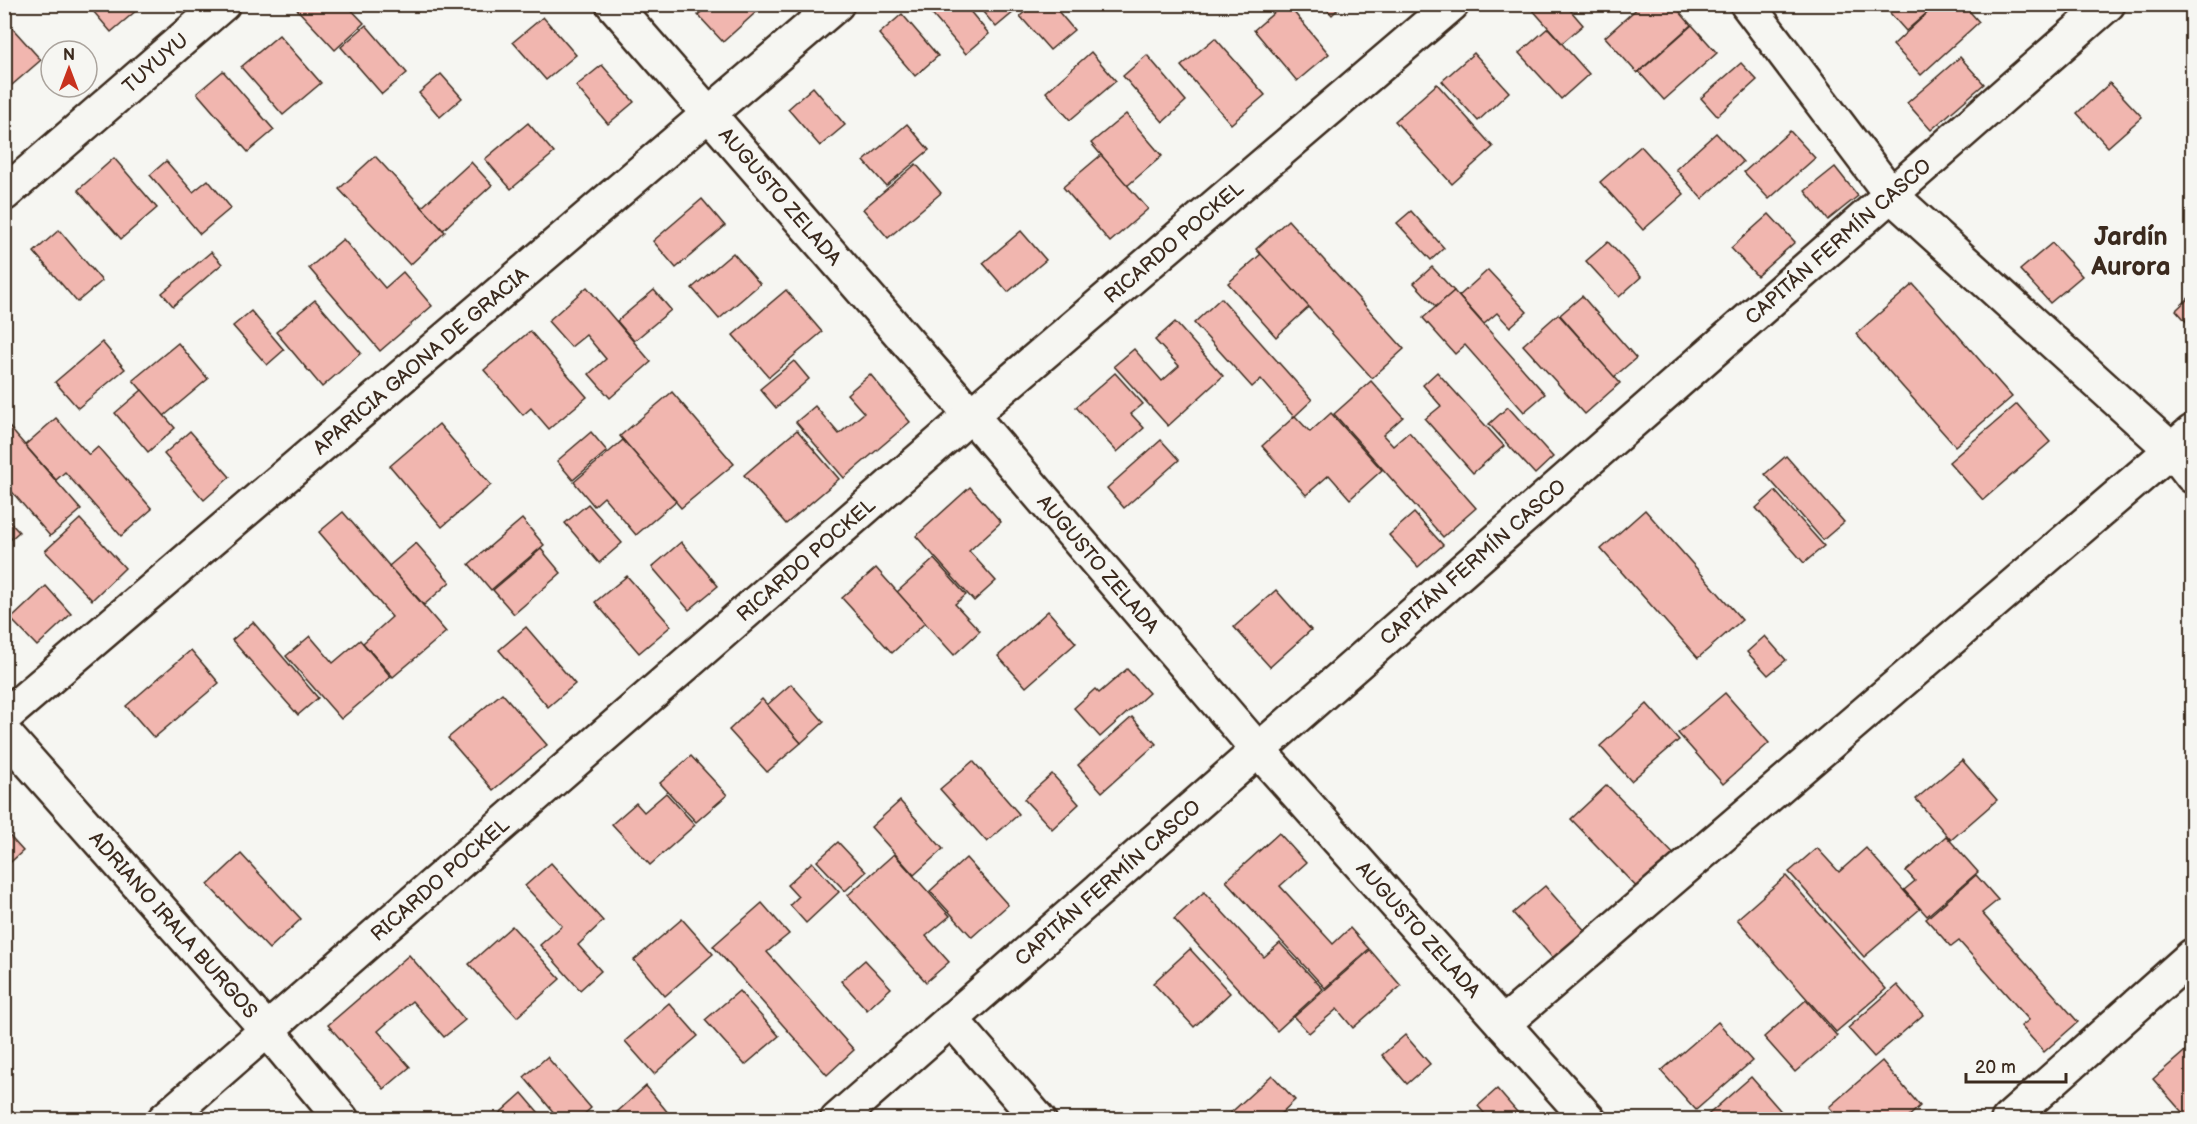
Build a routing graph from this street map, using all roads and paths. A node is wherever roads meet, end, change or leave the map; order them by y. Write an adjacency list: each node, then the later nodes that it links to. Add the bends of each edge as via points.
1 (223, 4): 8 (street, TUYUYU)
2 (613, 4): 7 (street, AUGUSTO ZELADA)
3 (837, 4): 7 (street, APARICIA GAONA DE GRACIA)
4 (1452, 4): 10 (street, RICARDO POCKEL)
5 (1747, 4): 9 (street)
6 (2108, 4): 9 (street, CAPITÁN FERMÍN CASCO)
7 (708, 114): 10 (street, AUGUSTO ZELADA); 13 (street, APARICIA GAONA DE GRACIA)
8 (4, 194)
9 (1892, 196): 11 (street); 15 (street, CAPITÁN FERMÍN CASCO)
10 (971, 415): 15 (street, AUGUSTO ZELADA); 19 (street, RICARDO POCKEL)
11 (2182, 441): 12 (street); 18 (street)
12 (2193, 476)
13 (4, 717)
14 (4, 733): 19 (street, ADRIANO IRALA BURGOS)
15 (1258, 750): 17 (street, CAPITÁN FERMÍN CASCO); 18 (street, AUGUSTO ZELADA)
16 (2193, 956): 25 (street)
17 (951, 1019): 22 (street, CAPITÁN FERMÍN CASCO); 23 (street)
18 (1503, 1024): 24 (street, AUGUSTO ZELADA)
19 (268, 1031): 20 (street, RICARDO POCKEL); 21 (street, ADRIANO IRALA BURGOS)
20 (164, 1119)
21 (342, 1119)
22 (837, 1119)
23 (1039, 1119)
24 (1589, 1119)
25 (2008, 1119)

